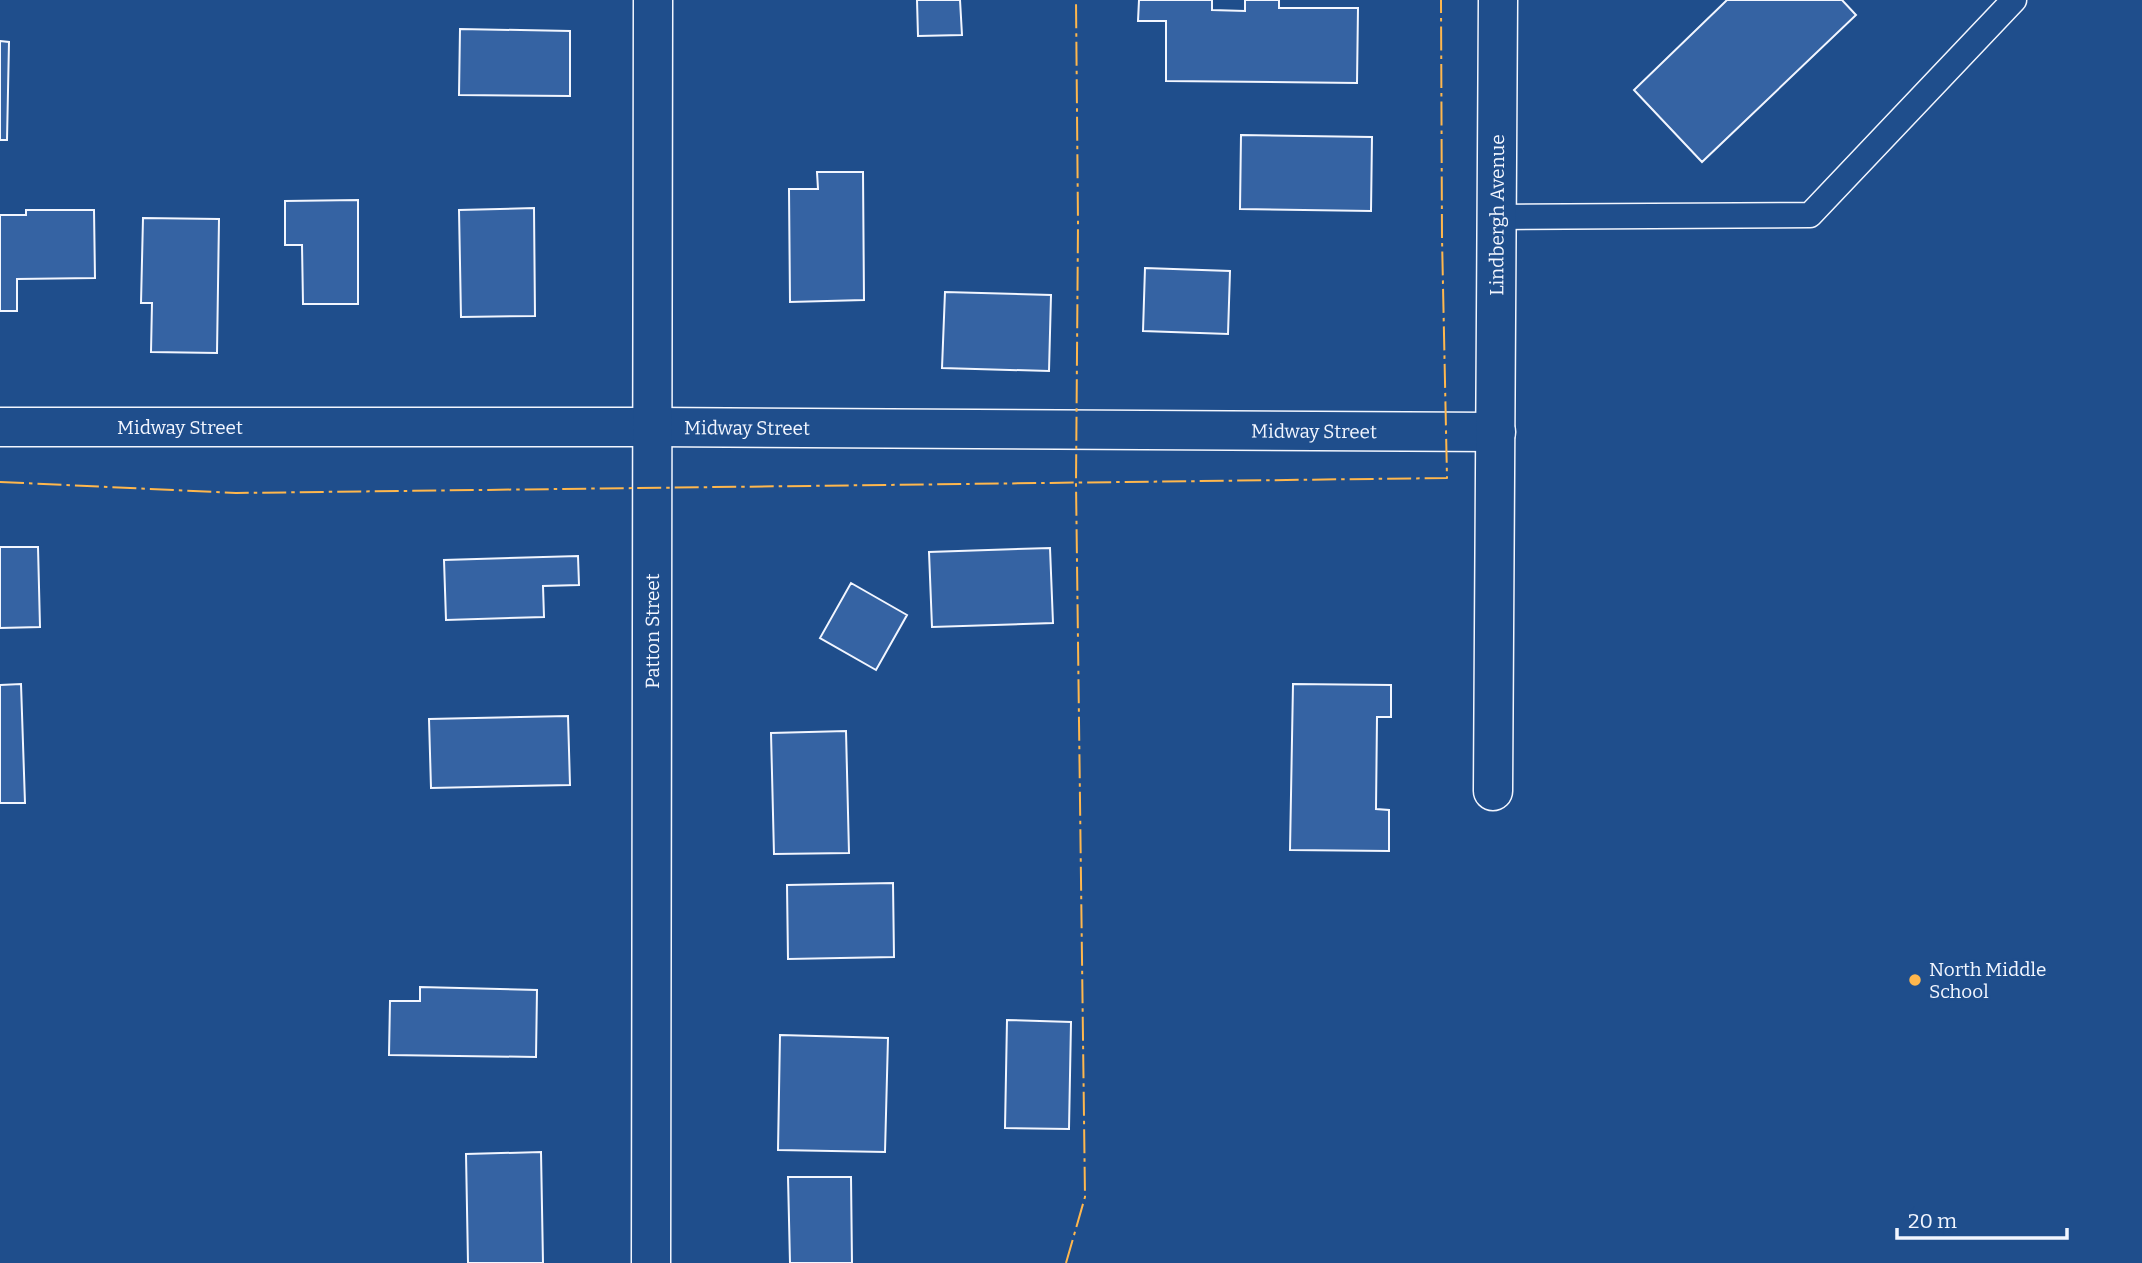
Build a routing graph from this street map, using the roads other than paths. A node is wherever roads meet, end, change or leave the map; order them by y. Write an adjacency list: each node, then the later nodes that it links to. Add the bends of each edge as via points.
1 (653, 0): 5 (street, Patton Street)
2 (1498, 0): 4 (street, Lindbergh Avenue)
3 (2014, 0): 4 (lane, via 1810,215)
4 (1497, 217): 7 (street, Lindbergh Avenue)
5 (654, 427): 6 (street, Midway Street); 7 (street, Midway Street); 9 (street, Patton Street)
6 (0, 428)
7 (1496, 432): 8 (street, Lindbergh Avenue)
8 (1493, 791)
9 (651, 1263)

